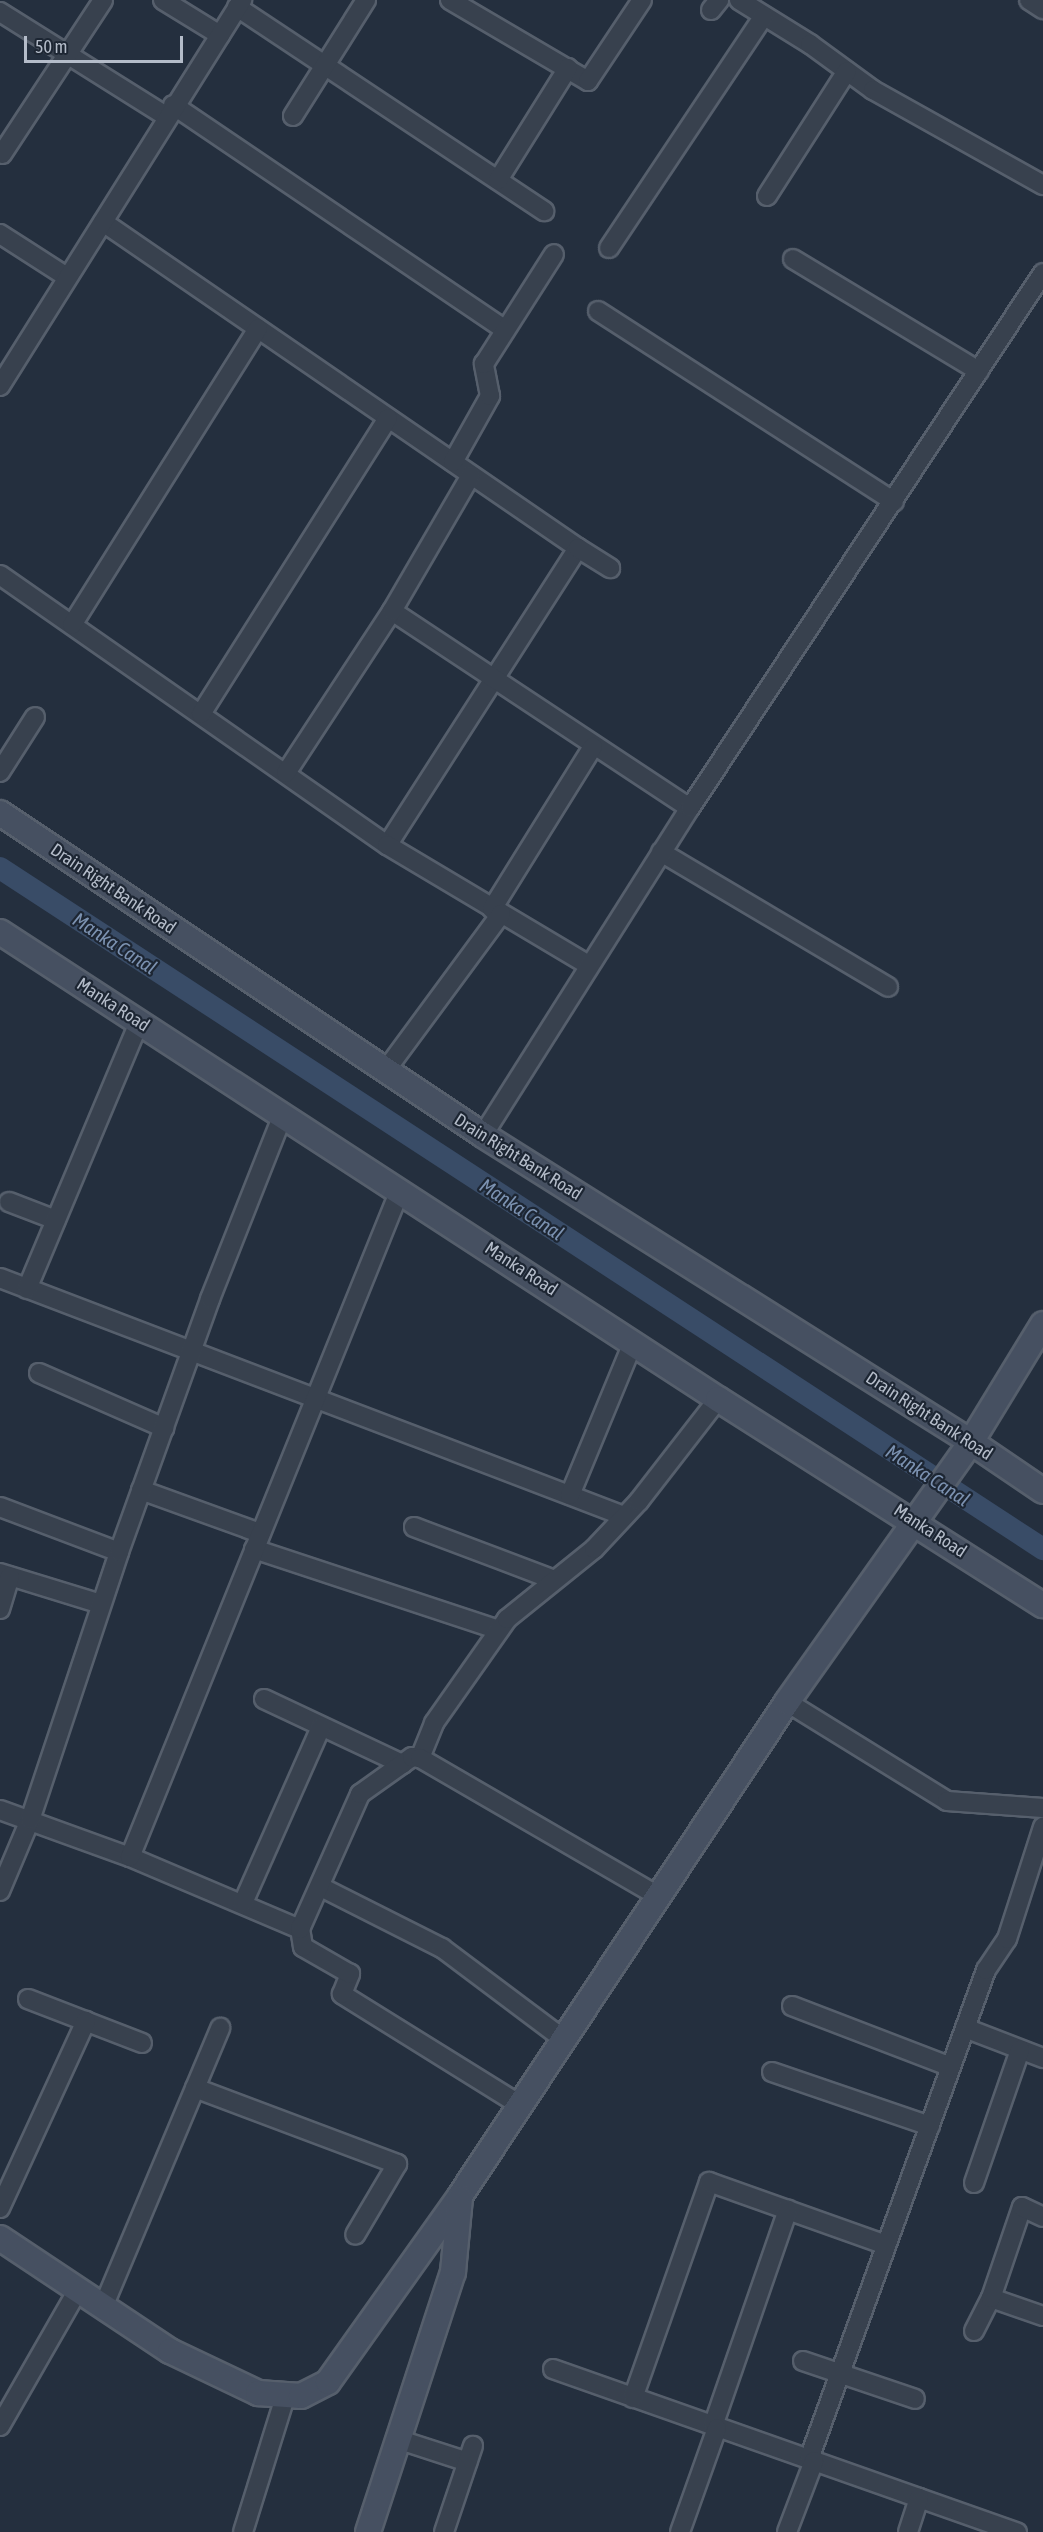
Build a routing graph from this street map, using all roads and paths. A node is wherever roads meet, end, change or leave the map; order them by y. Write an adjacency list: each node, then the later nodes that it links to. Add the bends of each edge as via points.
1 (103, 0): 13 (street)
2 (163, 0): 12 (street)
3 (366, 0): 14 (street)
4 (450, 0): 15 (street)
5 (642, 0): 15 (street, via 588,81)
6 (739, 0): 11 (street)
7 (1029, 0): 9 (street)
8 (240, 3): 12 (street); 14 (street)
9 (1043, 9)
10 (0, 12): 13 (street)
11 (765, 16): 16 (street); 26 (street)
12 (220, 35): 17 (street)
13 (65, 53): 17 (street); 19 (street)
14 (324, 66): 18 (street); 20 (street)
15 (568, 68): 20 (street)
16 (847, 71): 21 (street, via 873,90); 22 (street)
17 (169, 110): 24 (street); 33 (street)
18 (293, 116)
19 (2, 154)
20 (498, 180): 23 (street)
21 (1043, 185)
22 (767, 196)
23 (544, 211)
24 (103, 222): 30 (street); 32 (street)
25 (0, 234): 30 (street)
26 (609, 248)
27 (554, 254): 33 (street)
28 (793, 259): 34 (street)
29 (1043, 273): 34 (street)
30 (68, 277): 35 (street)
31 (598, 311): 39 (street)
32 (258, 328): 36 (street); 44 (street)
33 (505, 330): 37 (street, via 484,364 490,396)
34 (979, 371): 39 (street)
35 (0, 386)
36 (388, 418): 37 (street); 46 (street)
37 (453, 462): 38 (street)
38 (471, 475): 40 (street); 43 (street)
39 (894, 502): 51 (street)
40 (578, 548): 41 (street); 45 (street)
41 (610, 568)
42 (0, 575): 44 (street)
43 (392, 611): 45 (street); 50 (street)
44 (72, 625): 46 (street)
45 (494, 677): 48 (street); 53 (street)
46 (201, 714): 50 (street)
47 (35, 717): 49 (street)
48 (593, 747): 51 (street); 55 (street)
49 (0, 772)
50 (286, 773): 53 (street)
51 (690, 808): 54 (street)
52 (0, 813): 60 (main road, Drain Right Bank Road)
53 (387, 844): 55 (street)
54 (661, 852): 57 (street); 58 (street)
55 (496, 912): 57 (street); 60 (street)
56 (0, 932): 59 (main road, Manka Road)
57 (588, 964): 62 (street)
58 (888, 987)
59 (139, 1022): 61 (main road, Manka Road); 65 (street)
60 (386, 1070): 62 (main road, Drain Right Bank Road)
61 (283, 1114): 63 (main road, Manka Road); 70 (street)
62 (483, 1135): 75 (main road, Drain Right Bank Road)
63 (400, 1190): 69 (main road, Manka Road); 72 (street)
64 (9, 1202): 65 (street)
65 (56, 1220): 67 (street)
66 (0, 1278): 67 (street)
67 (27, 1289): 70 (street)
68 (1043, 1324): 75 (main road)
69 (633, 1343): 73 (main road, Manka Road); 78 (street)
70 (191, 1353): 72 (street); 74 (street)
71 (39, 1373): 74 (street)
72 (314, 1398): 78 (street); 83 (street)
73 (718, 1399): 80 (street); 81 (main road, Manka Road)
74 (164, 1428): 76 (street)
75 (971, 1442): 77 (main road, Drain Right Bank Road); 81 (main road)
76 (141, 1490): 83 (street); 84 (street)
77 (1043, 1491)
78 (570, 1496): 80 (street)
79 (0, 1507): 84 (street)
80 (624, 1516): 86 (street, via 594,1549)
81 (916, 1522): 88 (main road, Manka Road); 92 (main road)
82 (414, 1527): 86 (street)
83 (257, 1541): 90 (street); 100 (street)
84 (118, 1552): 87 (street)
85 (5, 1575): 87 (street); 89 (street)
86 (554, 1580): 90 (street, via 530,1597)
87 (101, 1604): 98 (street)
88 (1043, 1605)
89 (0, 1609)
90 (499, 1630): 94 (street, via 434,1723)
91 (264, 1700): 93 (street)
92 (787, 1702): 96 (street, via 947,1801); 103 (main road)
93 (321, 1727): 95 (street); 104 (street)
94 (420, 1758): 95 (street, via 412,1757); 103 (street)
95 (402, 1764): 101 (street, via 360,1794)
96 (1043, 1808)
97 (0, 1810): 98 (street)
98 (30, 1820): 100 (street); 102 (street)
99 (1043, 1827): 110 (street, via 1007,1939 987,1970)
100 (130, 1857): 104 (street)
101 (321, 1887): 105 (street); 111 (street, via 442,1948)
102 (0, 1891)
103 (656, 1895): 111 (main road)
104 (243, 1903): 105 (street)
105 (300, 1929): 118 (street, via 303,1947 350,1974 342,1994)
106 (28, 1999): 108 (street)
107 (792, 2006): 115 (street)
108 (86, 2021): 112 (street); 122 (street)
109 (220, 2028): 117 (street)
110 (965, 2028): 113 (street); 115 (street)
111 (563, 2039): 118 (main road)
112 (142, 2043)
113 (1020, 2049): 114 (street); 120 (street)
114 (1043, 2058)
115 (951, 2067): 119 (street)
116 (772, 2072): 119 (street)
117 (195, 2088): 125 (street, via 397,2164); 130 (street)
118 (520, 2105): 121 (main road)
119 (930, 2126): 127 (street)
120 (974, 2183)
121 (460, 2196): 136 (main road, via 328,2382 315,2392); 141 (main road, via 453,2271)
122 (0, 2208)
123 (788, 2210): 127 (street); 137 (street, via 709,2182); 140 (street)
124 (1043, 2217): 129 (street, via 1022,2207)
125 (355, 2235)
126 (0, 2238): 128 (main road)
127 (886, 2245): 135 (street)
128 (78, 2290): 130 (main road); 139 (street)
129 (991, 2298): 131 (street); 132 (street)
130 (103, 2307): 136 (main road, via 207,2370 258,2393)
131 (1043, 2316)
132 (974, 2331)
133 (803, 2361): 135 (street)
134 (553, 2369): 137 (street)
135 (840, 2374): 138 (street); 142 (street)
136 (285, 2397): 145 (street)
137 (633, 2398): 140 (street)
138 (915, 2399)
139 (0, 2426)
140 (715, 2427): 142 (street); 148 (street)
141 (400, 2440): 146 (main road); 147 (street, via 471,2454)
142 (812, 2460): 143 (street); 149 (street)
143 (920, 2498): 144 (street); 150 (street)
144 (986, 2527): 151 (street)
145 (243, 2532)
146 (368, 2532)
147 (444, 2532)
148 (680, 2532)
149 (787, 2532)
150 (908, 2532)
151 (1017, 2532)

